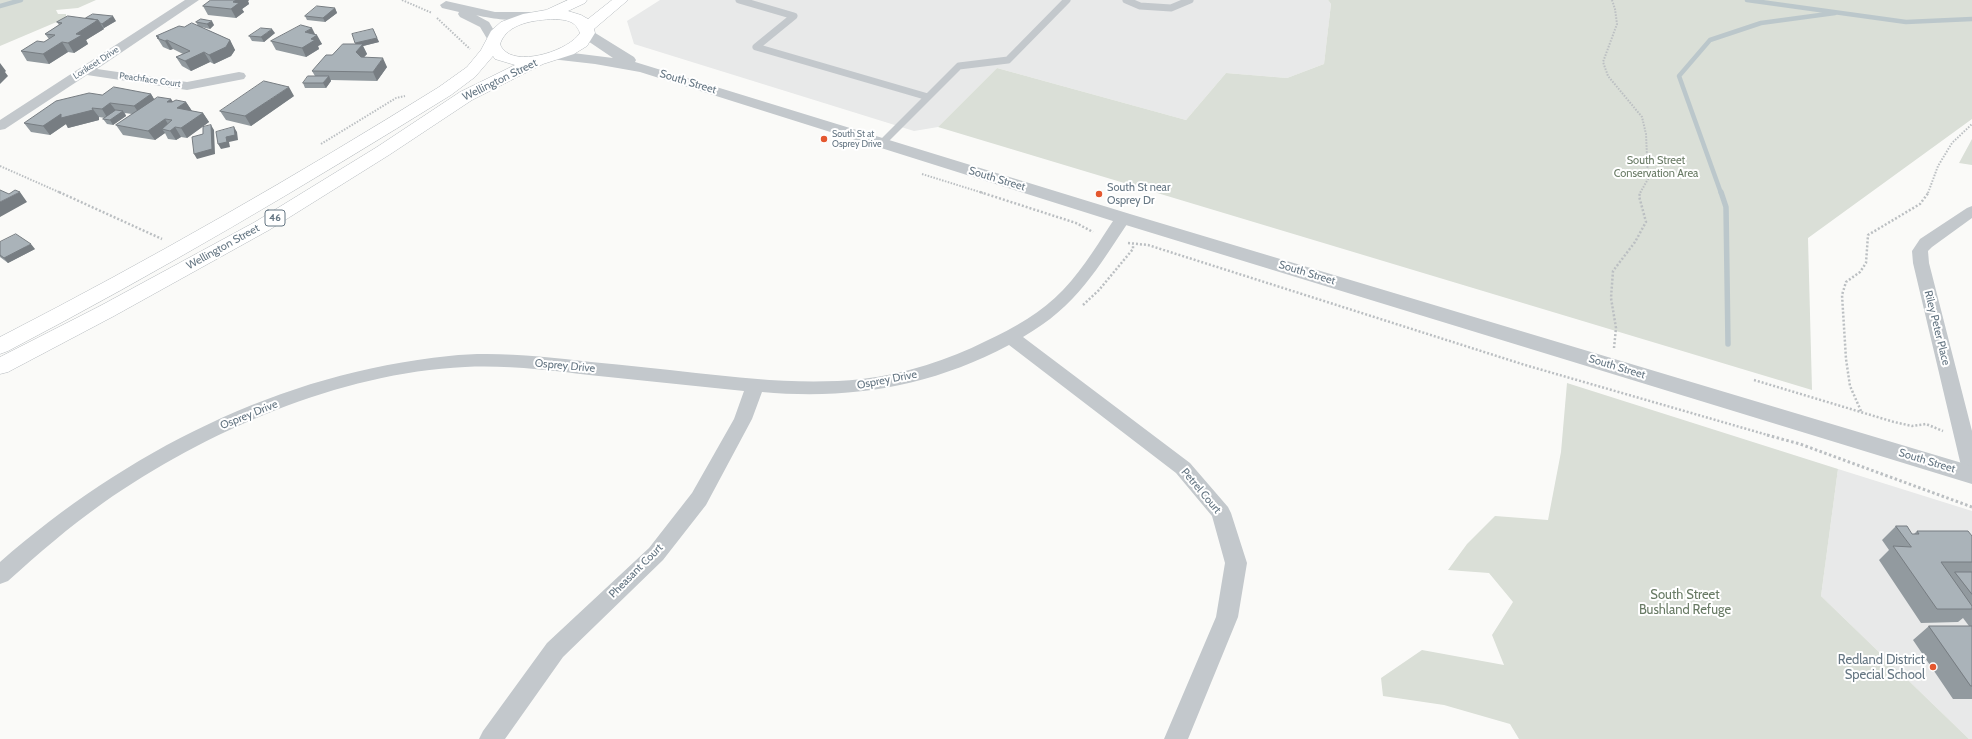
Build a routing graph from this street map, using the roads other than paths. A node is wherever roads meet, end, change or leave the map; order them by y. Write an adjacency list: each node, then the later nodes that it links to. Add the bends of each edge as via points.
1 (193, 0): 15 (street, Lorikeet Drive)
2 (580, 0): 9 (main road, Wellington Street / 46)
3 (621, 0): 11 (main road, Wellington Street / 46)
4 (739, 0): 17 (lane, via 794,16 756,47)
5 (1067, 0): 17 (lane, via 1008,60 959,66)
6 (1126, 0): 7 (lane, via 1140,6 1171,8)
7 (1190, 0)
8 (440, 2): 10 (street, via 495,16); 12 (street, via 484,25)
9 (550, 14): 10 (main road, Wellington Street / 46); 11 (main road, Wellington Street / 46, via 575,18 584,23)
10 (531, 16): 12 (main road, Wellington Street / 46, via 498,31)
11 (587, 31): 13 (main road, Wellington Street / 46, via 582,42 571,50); 14 (street, South Street, via 609,49)
12 (492, 42): 13 (main road, Wellington Street / 46, via 493,49 510,59 526,61); 23 (main road, Wellington Street / 46, via 475,69 445,91 361,143 177,252)
13 (550, 58): 14 (street, South Street, via 595,59); 24 (main road, Wellington Street / 46, via 500,78 466,96 262,226)
14 (643, 68): 19 (street, South Street)
15 (85, 71): 16 (street, Peachface Court, via 187,86); 18 (street, Lorikeet Drive)
16 (239, 76)
17 (928, 97): 19 (lane)
18 (0, 126)
19 (882, 143): 21 (street, South Street)
20 (1972, 211): 26 (street, Riley Peter Place, via 1926,242 1920,251)
21 (1123, 218): 22 (street, Osprey Drive, via 1077,285 1049,312); 27 (street, South Street)
22 (1010, 337): 25 (street, Osprey Drive, via 971,356 922,373 863,386 804,389); 30 (street, Petrel Court, via 1183,468 1221,513 1236,563 1227,617)
23 (0, 346)
24 (0, 366)
25 (755, 385): 28 (street, Osprey Drive, via 507,361 451,362 385,371 312,390 240,418 159,458 85,505); 29 (street, Pheasant Court, via 743,420 699,499 656,554 555,650)
26 (1972, 470)
27 (1972, 475)
28 (0, 575)
29 (491, 739)
30 (1176, 739)

